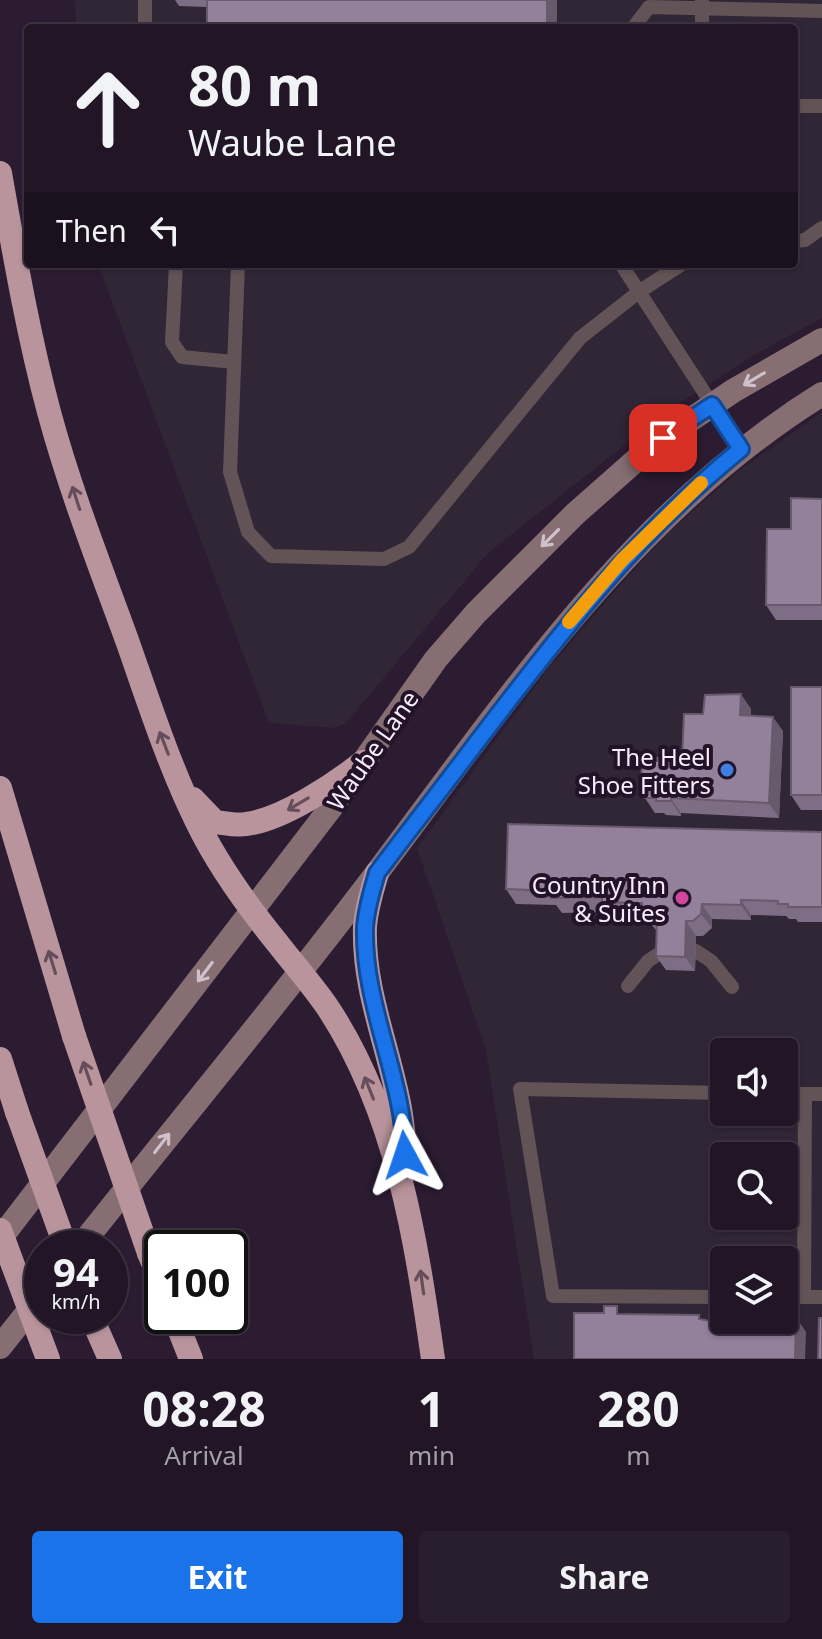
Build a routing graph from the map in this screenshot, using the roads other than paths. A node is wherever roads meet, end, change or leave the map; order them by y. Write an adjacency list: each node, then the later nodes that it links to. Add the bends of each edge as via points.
1 (145, 0): 5 (lane)
2 (647, 3): 3 (lane); 6 (lane)
3 (702, 4): 4 (lane)
4 (822, 11)
5 (145, 24)
6 (635, 24)
7 (798, 106): 8 (lane)
8 (822, 106)
9 (0, 173): 23 (highway, one-way to 9, via 49,411)
10 (822, 228): 11 (lane)
11 (798, 241)
12 (176, 268): 18 (lane, via 172,342 182,357)
13 (238, 268): 18 (lane)
14 (624, 268): 16 (lane)
15 (676, 268): 16 (lane)
16 (640, 291): 18 (lane, via 580,338 409,547 384,559 271,556 248,532 230,472); 20 (lane)
17 (822, 340): 20 (main road, Waube Lane, one-way to 20)
18 (234, 362)
19 (822, 394): 21 (main road)
20 (712, 405): 21 (lane); 22 (main road, Waube Lane, one-way to 22, via 630,464 516,572 436,659)
21 (741, 449): 25 (main road, via 611,572)
22 (363, 762): 23 (highway, one-way to 23, via 274,818 244,825 215,822); 26 (main road, Waube Lane)
23 (182, 787): 26 (highway, via 214,854)
24 (0, 788): 42 (highway, one-way to 24, bridge, via 74,1036)
25 (377, 873): 29 (main road); 37 (highway, via 366,914 366,952 403,1118)
26 (252, 910): 29 (highway); 41 (main road, Waube Lane, one-way to 41)
27 (666, 949): 30 (lane)
28 (696, 951): 31 (lane)
29 (299, 970): 37 (highway, one-way to 29, via 356,1058); 40 (main road, one-way to 29)
30 (628, 986)
31 (732, 987)
32 (0, 1059): 39 (highway, bridge)
33 (710, 1093): 43 (lane, via 520,1089 553,1296)
34 (798, 1094): 35 (lane)
35 (805, 1094): 36 (lane); 45 (lane)
36 (822, 1094)
37 (403, 1188): 54 (highway, one-way to 37)
38 (0, 1230): 51 (highway, bridge)
39 (60, 1230)
40 (93, 1230)
41 (0, 1239)
42 (144, 1239)
43 (710, 1297)
44 (798, 1297): 45 (lane)
45 (804, 1297): 46 (lane)
46 (822, 1297)
47 (24, 1317): 50 (main road)
48 (99, 1334): 52 (highway)
49 (181, 1334): 53 (highway)
50 (0, 1347)
51 (48, 1359)
52 (110, 1359)
53 (191, 1359)
54 (433, 1359)

